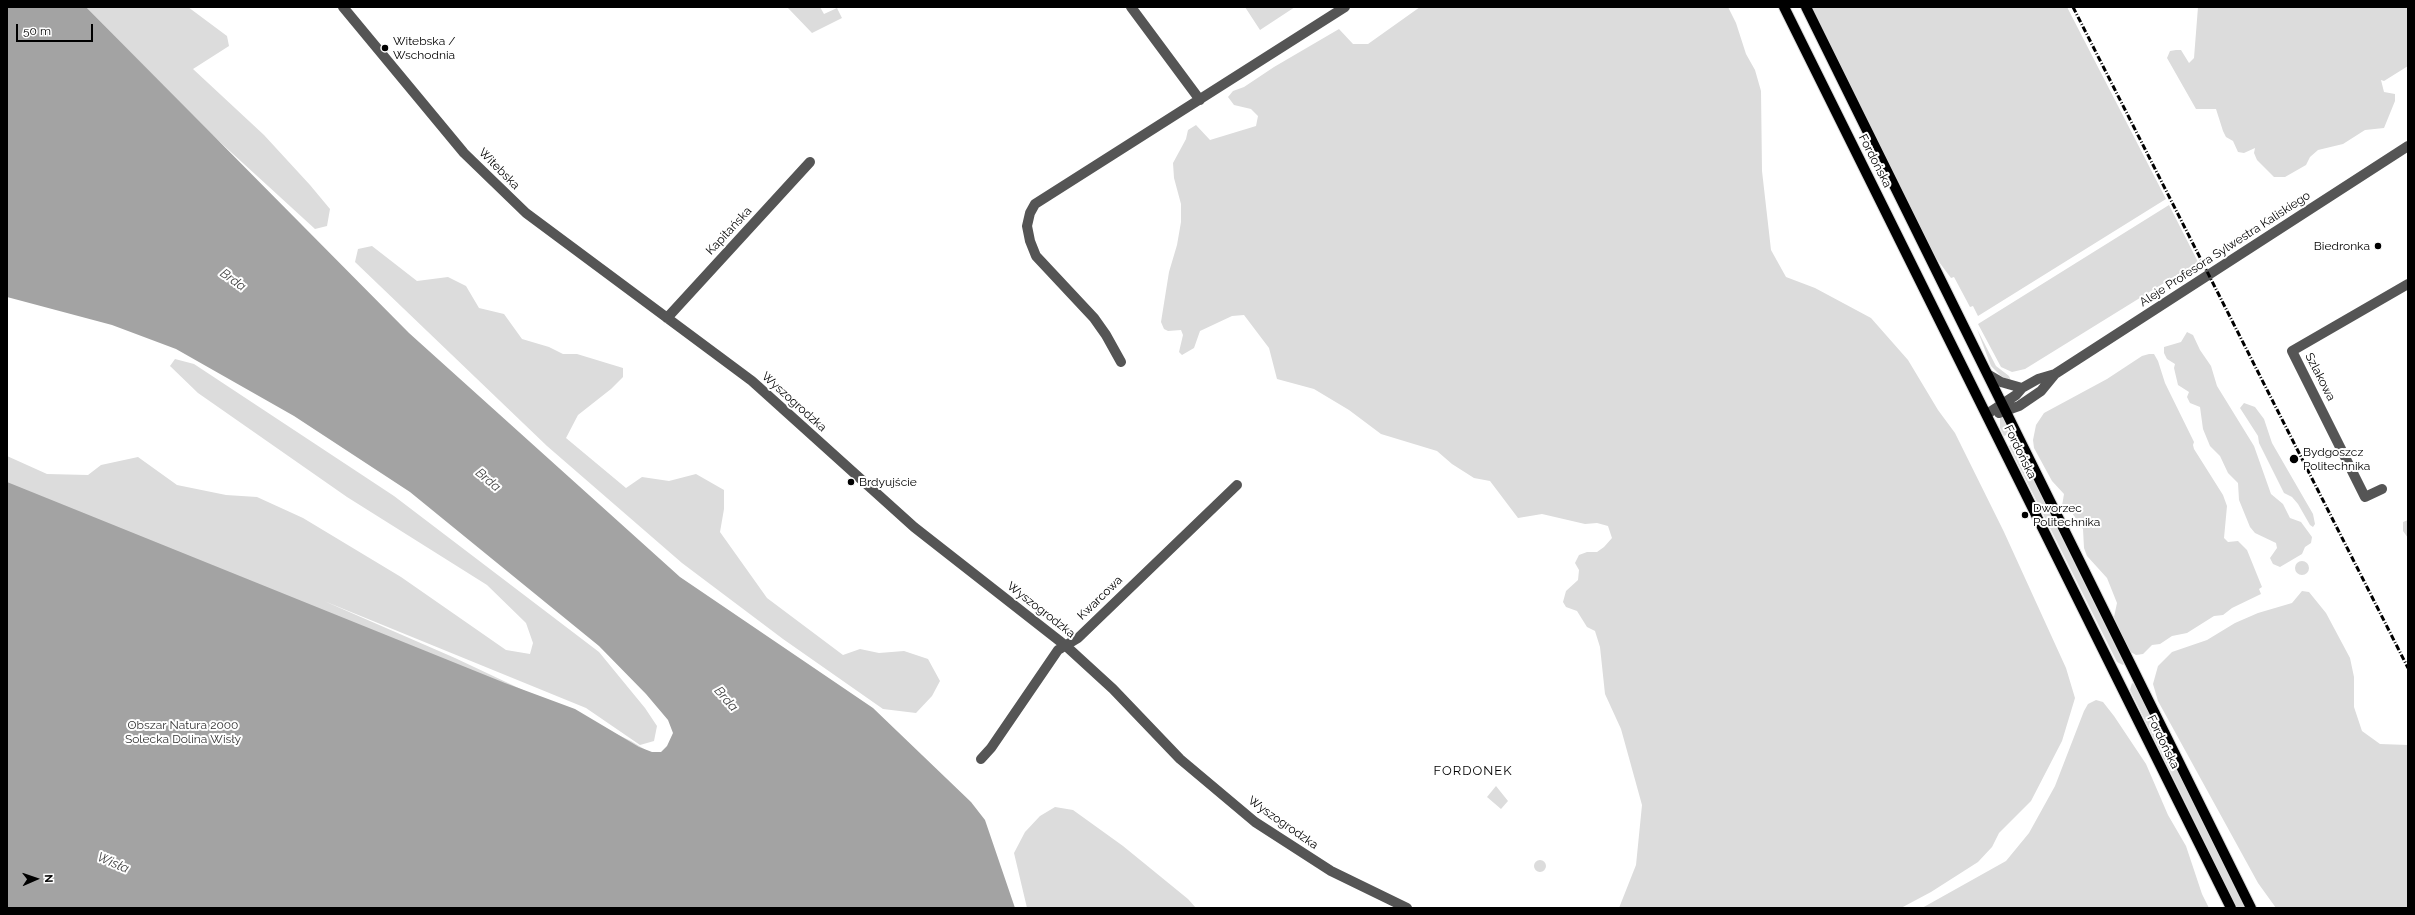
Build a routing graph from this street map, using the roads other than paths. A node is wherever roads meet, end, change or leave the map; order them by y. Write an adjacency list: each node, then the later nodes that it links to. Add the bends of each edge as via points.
1 (343, 7): 10 (street, Witebska, via 436,120 504,194)
2 (1132, 7): 6 (street)
3 (1345, 7): 6 (street)
4 (1784, 7): 16 (main road, Fordońska)
5 (1806, 7): 13 (main road, Fordońska)
6 (1200, 100): 11 (street, via 1043,197 1030,213 1028,232 1036,256 1094,318)
7 (2408, 146): 12 (street, Aleje Profesora Sylwestra Kaliskiego)
8 (810, 162): 10 (street, Kapitańska)
9 (2408, 284): 18 (street, Szlakowa, via 2292,351 2366,497)
10 (666, 318): 19 (street, Wyszogrodzka, via 752,381 914,527)
11 (1120, 362)
12 (2055, 374): 14 (street, Aleje Profesora Sylwestra Kaliskiego, via 2038,379); 15 (street, Aleje Profesora Sylwestra Kaliskiego, via 2041,392)
13 (1989, 375): 14 (street, via 2001,382); 15 (main road, Fordońska)
14 (2022, 388): 15 (street, Aleje Profesora Sylwestra Kaliskiego)
15 (2005, 408): 16 (street, Aleje Profesora Sylwestra Kaliskiego); 23 (main road, Fordońska)
16 (1987, 414): 22 (main road, Fordońska)
17 (1233, 484): 19 (street, Kwarcowa, via 1078,638)
18 (2382, 489)
19 (1066, 646): 20 (street, Kwarcowa, via 1058,650); 21 (street, Wyszogrodzka, via 1185,763 1255,822 1327,869)
20 (981, 759)
21 (1407, 908)
22 (2231, 908)
23 (2251, 908)

